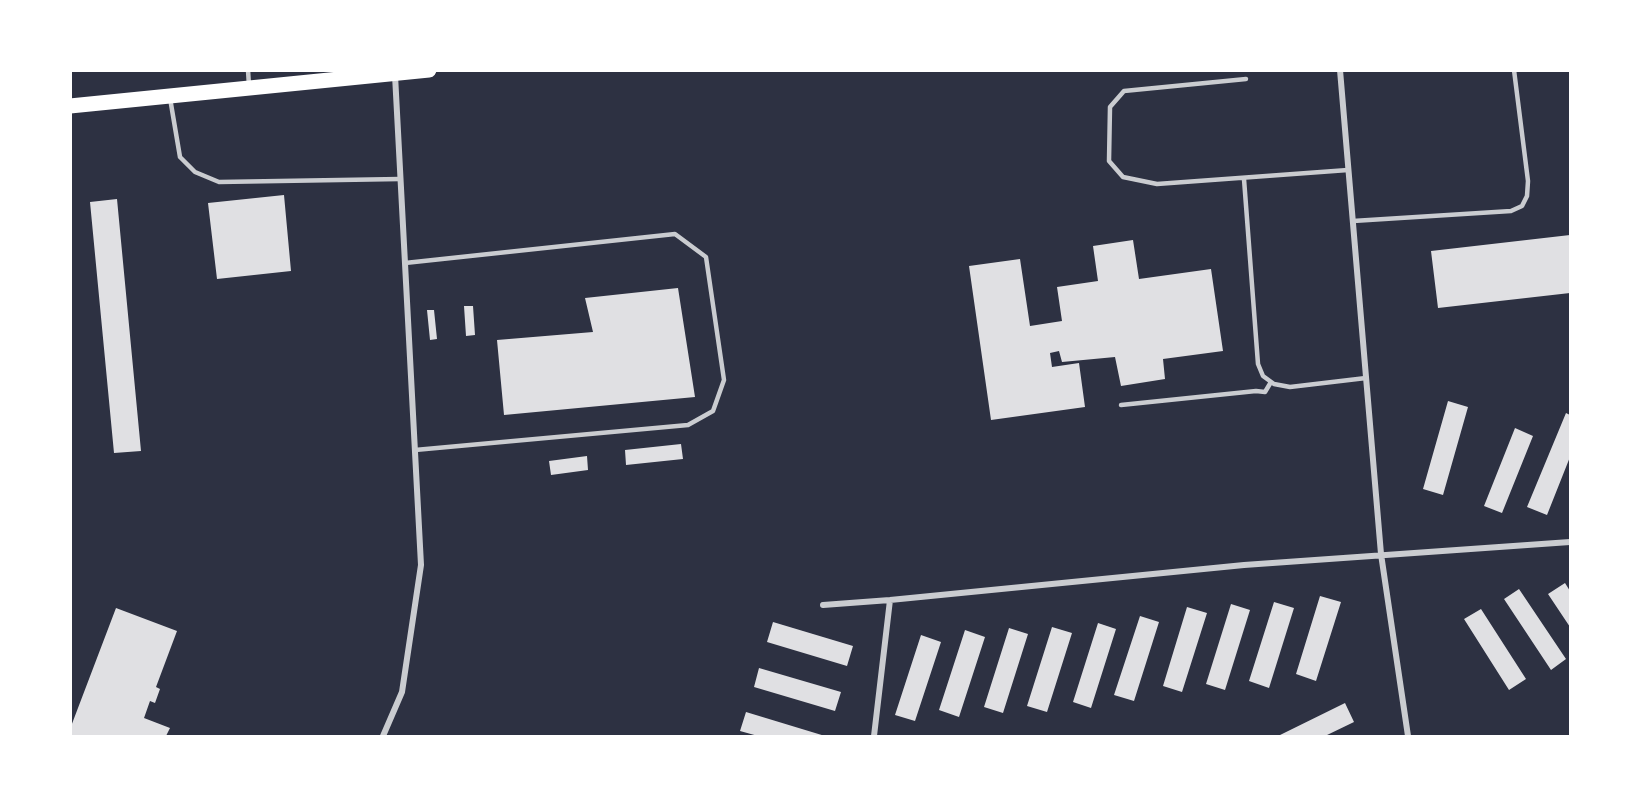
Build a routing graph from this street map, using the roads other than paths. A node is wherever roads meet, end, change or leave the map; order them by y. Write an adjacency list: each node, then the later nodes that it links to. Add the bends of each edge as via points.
1 (248, 70): 7 (lane)
2 (429, 70): 5 (main road)
3 (1340, 70): 10 (street)
4 (1514, 70): 13 (lane, via 1528,181 1522,207 1511,211)
5 (395, 75): 7 (main road); 11 (street)
6 (1246, 79): 12 (lane, via 1124,91 1110,107 1109,161 1123,177 1156,184)
7 (249, 89): 8 (main road)
8 (170, 96): 9 (main road); 11 (lane, via 180,157 195,172 219,182)
9 (70, 106)
10 (1348, 170): 12 (lane); 13 (street)
11 (400, 179): 14 (street)
12 (1244, 179): 16 (lane, via 1258,364 1263,376)
13 (1353, 221): 15 (street)
14 (405, 263): 18 (street); 18 (lane, via 675,234 706,257 724,380 713,411 688,425)
15 (1366, 378): 16 (lane, via 1290,387); 20 (street)
16 (1271, 381): 17 (lane, via 1265,392)
17 (1121, 405)
18 (415, 450): 23 (street, via 421,565 402,692)
19 (1570, 542): 20 (street)
20 (1381, 554): 21 (street); 25 (street)
21 (890, 600): 22 (street); 24 (street)
22 (823, 605)
23 (383, 736)
24 (874, 736)
25 (1408, 736)

